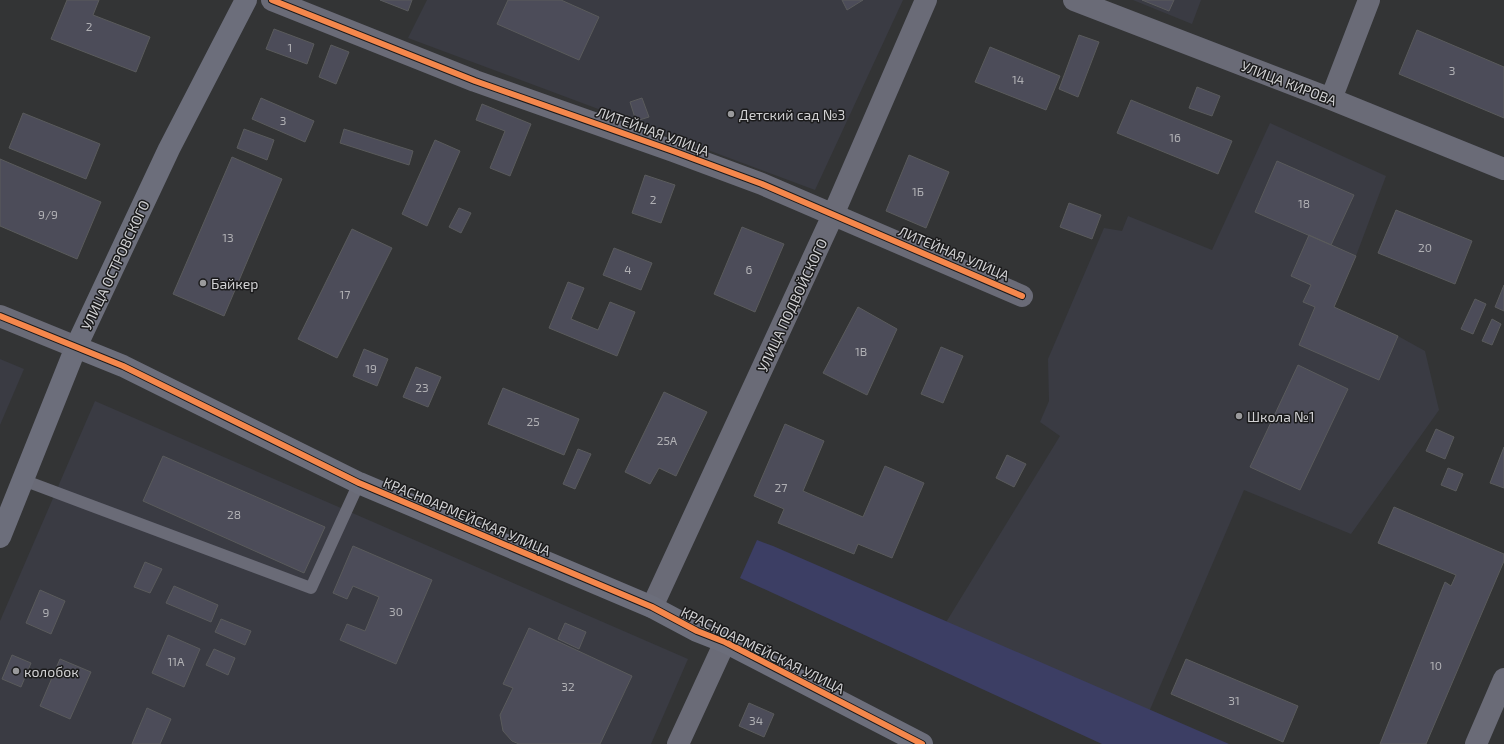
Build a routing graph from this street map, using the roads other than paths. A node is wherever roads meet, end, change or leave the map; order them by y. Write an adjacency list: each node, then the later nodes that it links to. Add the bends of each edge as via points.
1 (246, 0): 11 (street, УЛИЦА ОСТРОВСКОГО, via 169,149)
2 (272, 0): 8 (street, ЛИТЕЙНАЯ УЛИЦА, via 475,81 762,184)
3 (926, 0): 8 (street, УЛИЦА ПОДВОЙСКОГО)
4 (1074, 0): 6 (street, УЛИЦА КИРОВА)
5 (1369, 0): 6 (street)
6 (1331, 99): 7 (street, УЛИЦА КИРОВА)
7 (1504, 169)
8 (833, 215): 9 (street, ЛИТЕЙНАЯ УЛИЦА); 15 (street, УЛИЦА ПОДВОЙСКОГО)
9 (1022, 296)
10 (0, 316): 11 (street, КРАСНОАРМЕЙСКАЯ УЛИЦА)
11 (76, 347): 12 (street, УЛИЦА ОСТРОВСКОГО); 13 (street, КРАСНОАРМЕЙСКАЯ УЛИЦА, via 124,366)
12 (23, 480): 13 (lane, via 311,588); 14 (street, УЛИЦА ОСТРОВСКОГО)
13 (359, 483): 15 (street, КРАСНОАРМЕЙСКАЯ УЛИЦА)
14 (0, 537)
15 (652, 607): 16 (street, КРАСНОАРМЕЙСКАЯ УЛИЦА, via 697,632)
16 (725, 642): 18 (street); 19 (street, КРАСНОАРМЕЙСКАЯ УЛИЦА)
17 (1504, 679): 20 (street)
18 (678, 744)
19 (922, 744)
20 (1476, 744)

